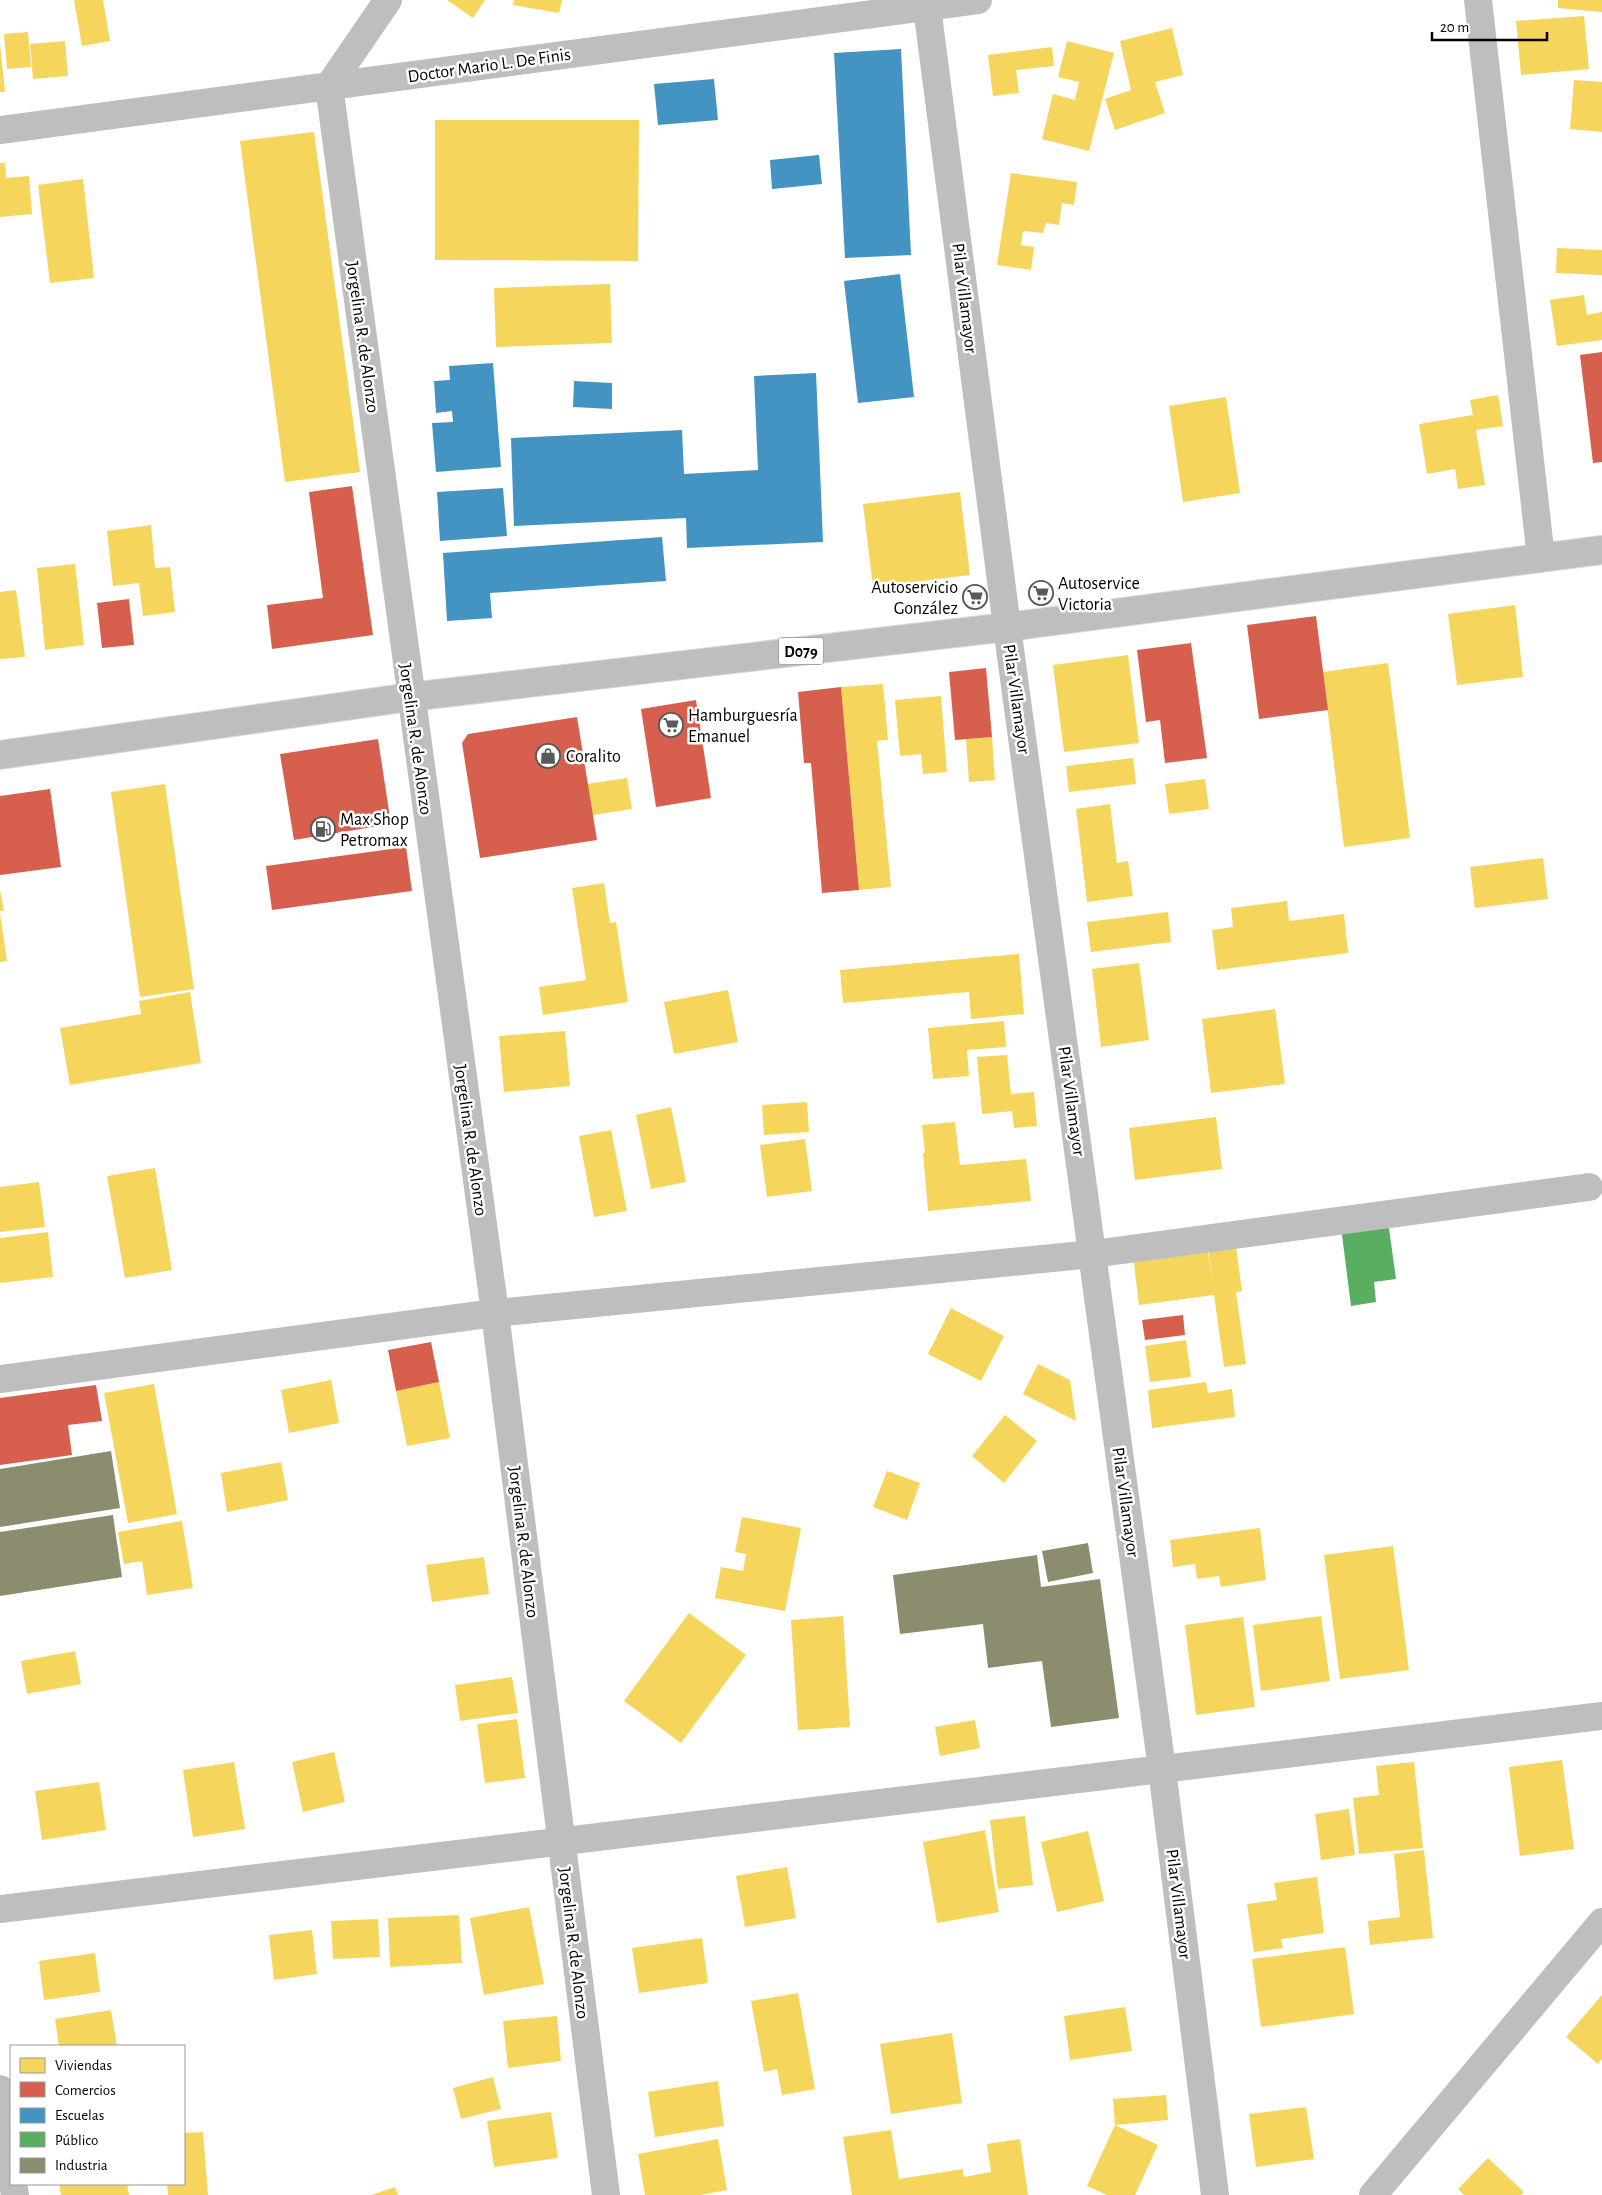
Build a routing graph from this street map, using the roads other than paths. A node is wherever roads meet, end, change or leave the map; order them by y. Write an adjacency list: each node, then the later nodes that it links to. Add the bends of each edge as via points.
1 (388, 0): 5 (street)
2 (978, 0): 4 (street, Doctor Mario L. De Finis)
3 (1478, 0): 8 (street)
4 (927, 7): 5 (street, Doctor Mario L. De Finis); 9 (street, Pilar Villamayor)
5 (329, 86): 6 (street, Doctor Mario L. De Finis); 10 (street, Jorgelina R. de Alonzo)
6 (0, 130)
7 (1602, 550): 8 (street, D079)
8 (1541, 558): 9 (street, D079)
9 (1007, 627): 10 (street, D079); 13 (street, Pilar Villamayor)
10 (410, 697): 11 (street, D079); 14 (street, Jorgelina R. de Alonzo)
11 (0, 755)
12 (1588, 1187): 13 (street)
13 (1092, 1254): 14 (street); 17 (street, Pilar Villamayor)
14 (495, 1313): 15 (street); 18 (street, Jorgelina R. de Alonzo)
15 (0, 1379)
16 (1602, 1716): 17 (street)
17 (1162, 1769): 18 (street); 24 (street, Pilar Villamayor)
18 (562, 1842): 19 (street); 23 (street, Jorgelina R. de Alonzo)
19 (0, 1909)
20 (1602, 1922): 25 (street)
21 (0, 2089): 22 (street)
22 (10, 2163)
23 (606, 2195)
24 (1215, 2195)
25 (1373, 2195)

